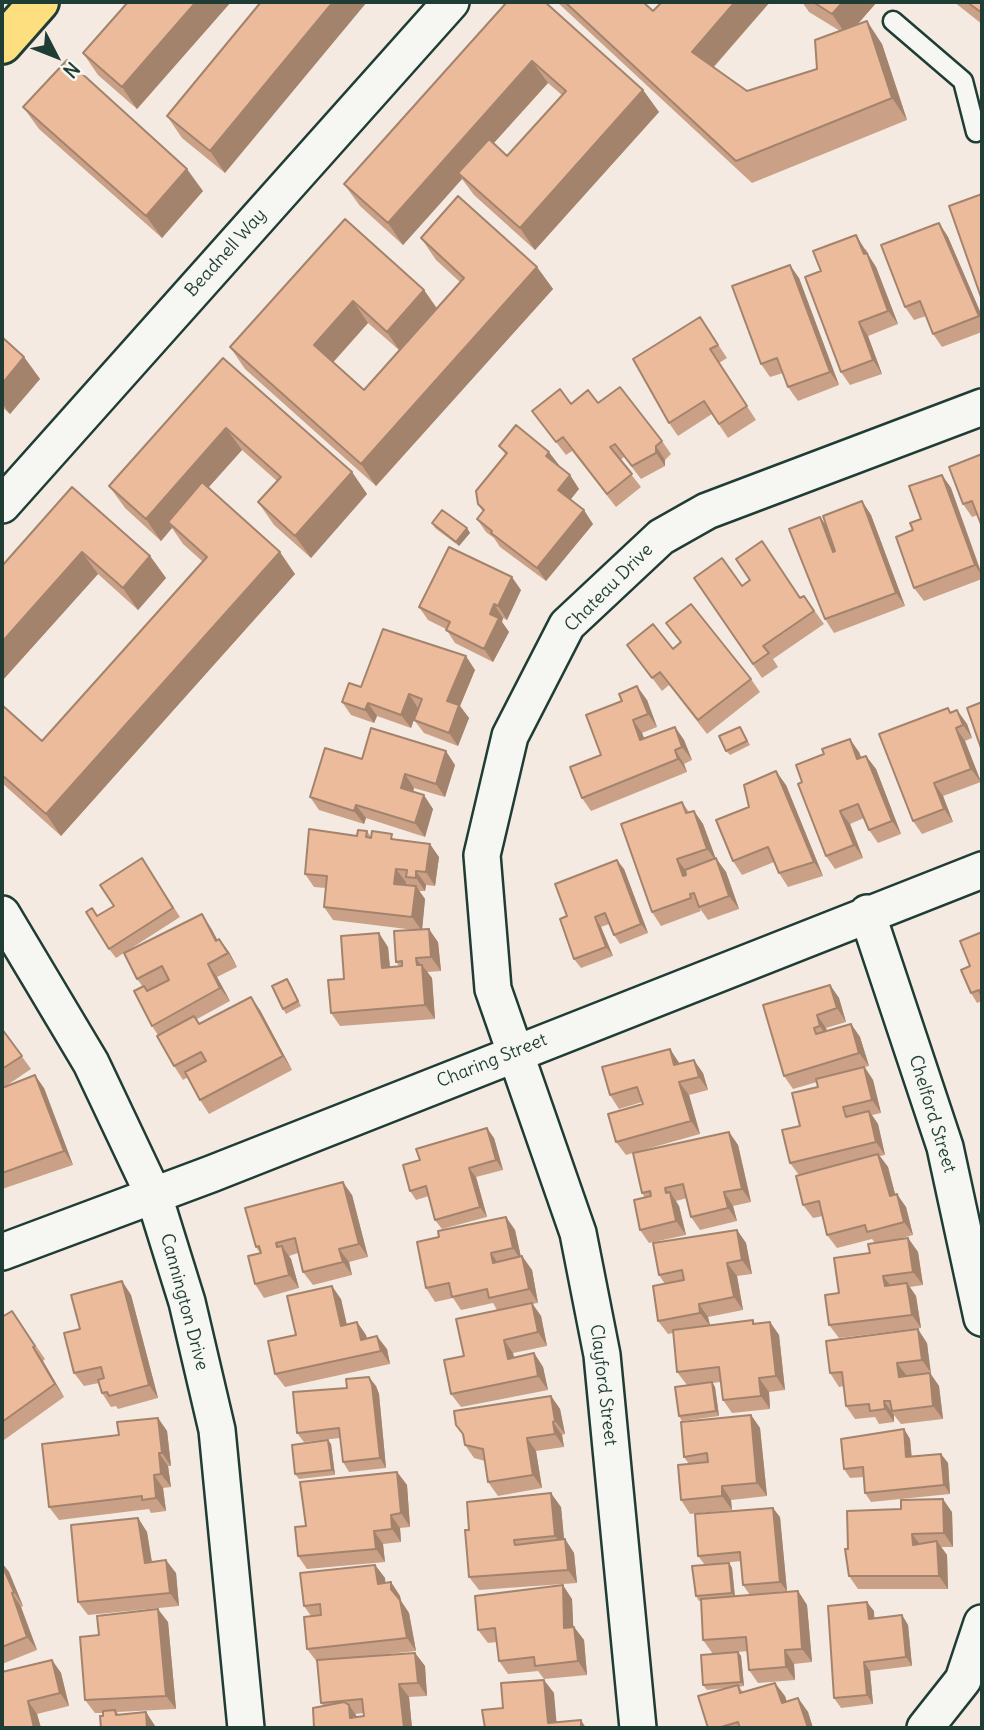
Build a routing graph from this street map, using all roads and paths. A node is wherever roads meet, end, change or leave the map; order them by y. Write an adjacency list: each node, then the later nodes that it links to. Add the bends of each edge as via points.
1 (39, 2): 4 (main road)
2 (451, 2): 7 (street, Beadnell Way)
3 (892, 21): 5 (lane, via 962,81)
4 (2, 44)
5 (976, 132)
6 (982, 407): 11 (street, Chateau Drive, via 707,511 661,537 567,625 510,736 482,855 493,989)
7 (2, 505)
8 (982, 870): 9 (street, Charing Street)
9 (867, 913): 11 (street, Charing Street); 14 (street, Chelford Street, via 945,1147)
10 (2, 914): 12 (street, Cannington Drive, via 92,1063)
11 (515, 1052): 12 (street, Charing Street); 17 (street, Clayford Street, via 578,1233 602,1355)
12 (154, 1196): 13 (street, Charing Street); 16 (street, Cannington Drive, via 187,1302 217,1430)
13 (2, 1252)
14 (982, 1318)
15 (982, 1627): 18 (street, via 963,1681)
16 (246, 1728)
17 (638, 1728)
18 (925, 1728)

